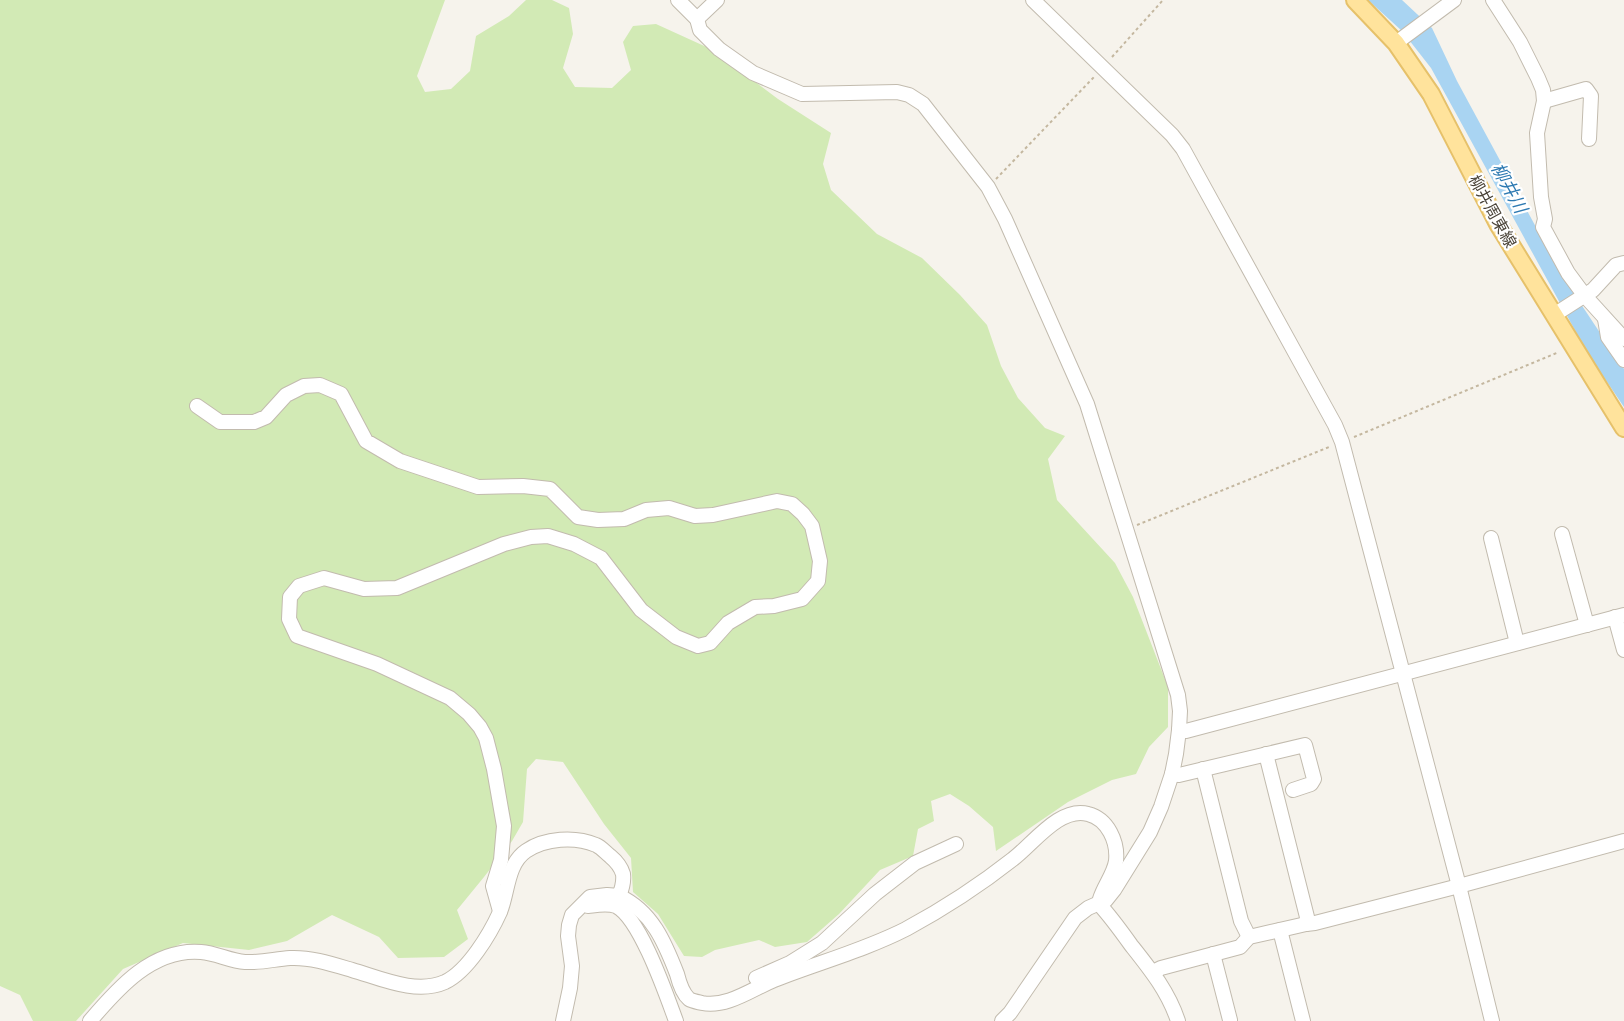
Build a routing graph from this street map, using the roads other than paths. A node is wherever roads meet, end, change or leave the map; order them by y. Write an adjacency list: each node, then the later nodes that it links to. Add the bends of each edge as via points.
1 (678, 0): 7 (street)
2 (717, 0): 7 (street)
3 (1033, 0): 25 (street, via 1183,149 1335,425)
4 (1355, 0): 8 (main road, 柳井周東線)
5 (1454, 0): 8 (street)
6 (1493, 0): 9 (street, via 1520,42 1543,90)
7 (697, 19): 26 (street, via 700,30 753,73 802,94 909,95 923,104 988,187 1087,404 1178,695)
8 (1398, 40): 13 (main road, 柳井周東線, via 1431,94 1498,224)
9 (1544, 101): 10 (street, via 1586,89 1591,96); 12 (street, via 1537,133 1543,227)
10 (1589, 139)
11 (1624, 262): 12 (street, via 1616,265)
12 (1584, 297): 13 (street); 14 (street)
13 (1557, 314): 18 (main road, 柳井周東線)
14 (1605, 319): 15 (street); 16 (street, via 1608,337)
15 (1624, 339)
16 (1624, 360)
17 (197, 406): 37 (street, via 220,422 254,422 266,417 286,395 304,386 320,385 341,394 366,441 400,461 478,487 550,489 578,517 624,519 646,510 669,508 695,516 713,515 777,501 792,504 812,526 820,561 818,581 802,599 755,607 728,623 710,643 699,646 676,637 642,610 601,558 574,543 548,536 504,544 397,588 364,590 324,578 299,586 290,597 289,619 297,636 377,664 450,698 480,727 494,769 504,826 494,886)
18 (1624, 428)
19 (1562, 534): 22 (street)
20 (1491, 538): 23 (street)
21 (1620, 616): 22 (street); 24 (street)
22 (1587, 625): 23 (street)
23 (1517, 644): 25 (street)
24 (1624, 650)
25 (1403, 673): 26 (street); 33 (street)
26 (1179, 730): 29 (street)
27 (1266, 754): 28 (street); 30 (street, via 1305,745 1314,779 1311,784); 38 (street, via 1308,917)
28 (1203, 769): 29 (street); 40 (street, via 1241,921)
29 (1172, 774): 35 (street, via 1150,832 1114,890)
30 (1293, 790)
31 (1624, 841): 33 (street)
32 (956, 844): 43 (street, via 915,863 822,943 790,963 730,990 723,996)
33 (1459, 886): 38 (street); 51 (street)
34 (619, 896): 36 (street, via 590,897); 37 (street, via 623,873 616,861 597,845 574,839 556,840 526,851 515,862); 43 (street, via 653,922 688,998 700,1003)
35 (1099, 904): 42 (street); 43 (street, via 1116,862 1115,844 1099,819 1087,813 1071,814 979,883 905,929); 48 (street, via 1075,918)
36 (580, 907): 46 (street, via 569,925 572,966); 47 (street, via 614,905 625,912 640,933)
37 (500, 911): 45 (street, via 481,946 459,972 444,982 405,985 309,959 243,962 201,952 182,953 141,969)
38 (1306, 924): 39 (street)
39 (1280, 930): 40 (street); 50 (street)
40 (1249, 937): 41 (street, via 1240,947)
41 (1213, 954): 42 (street); 44 (street)
42 (1153, 972): 49 (street)
43 (723, 1003)
44 (1230, 1020)
45 (90, 1021)
46 (562, 1021)
47 (676, 1021)
48 (1002, 1021)
49 (1178, 1021)
50 (1303, 1021)
51 (1492, 1021)

